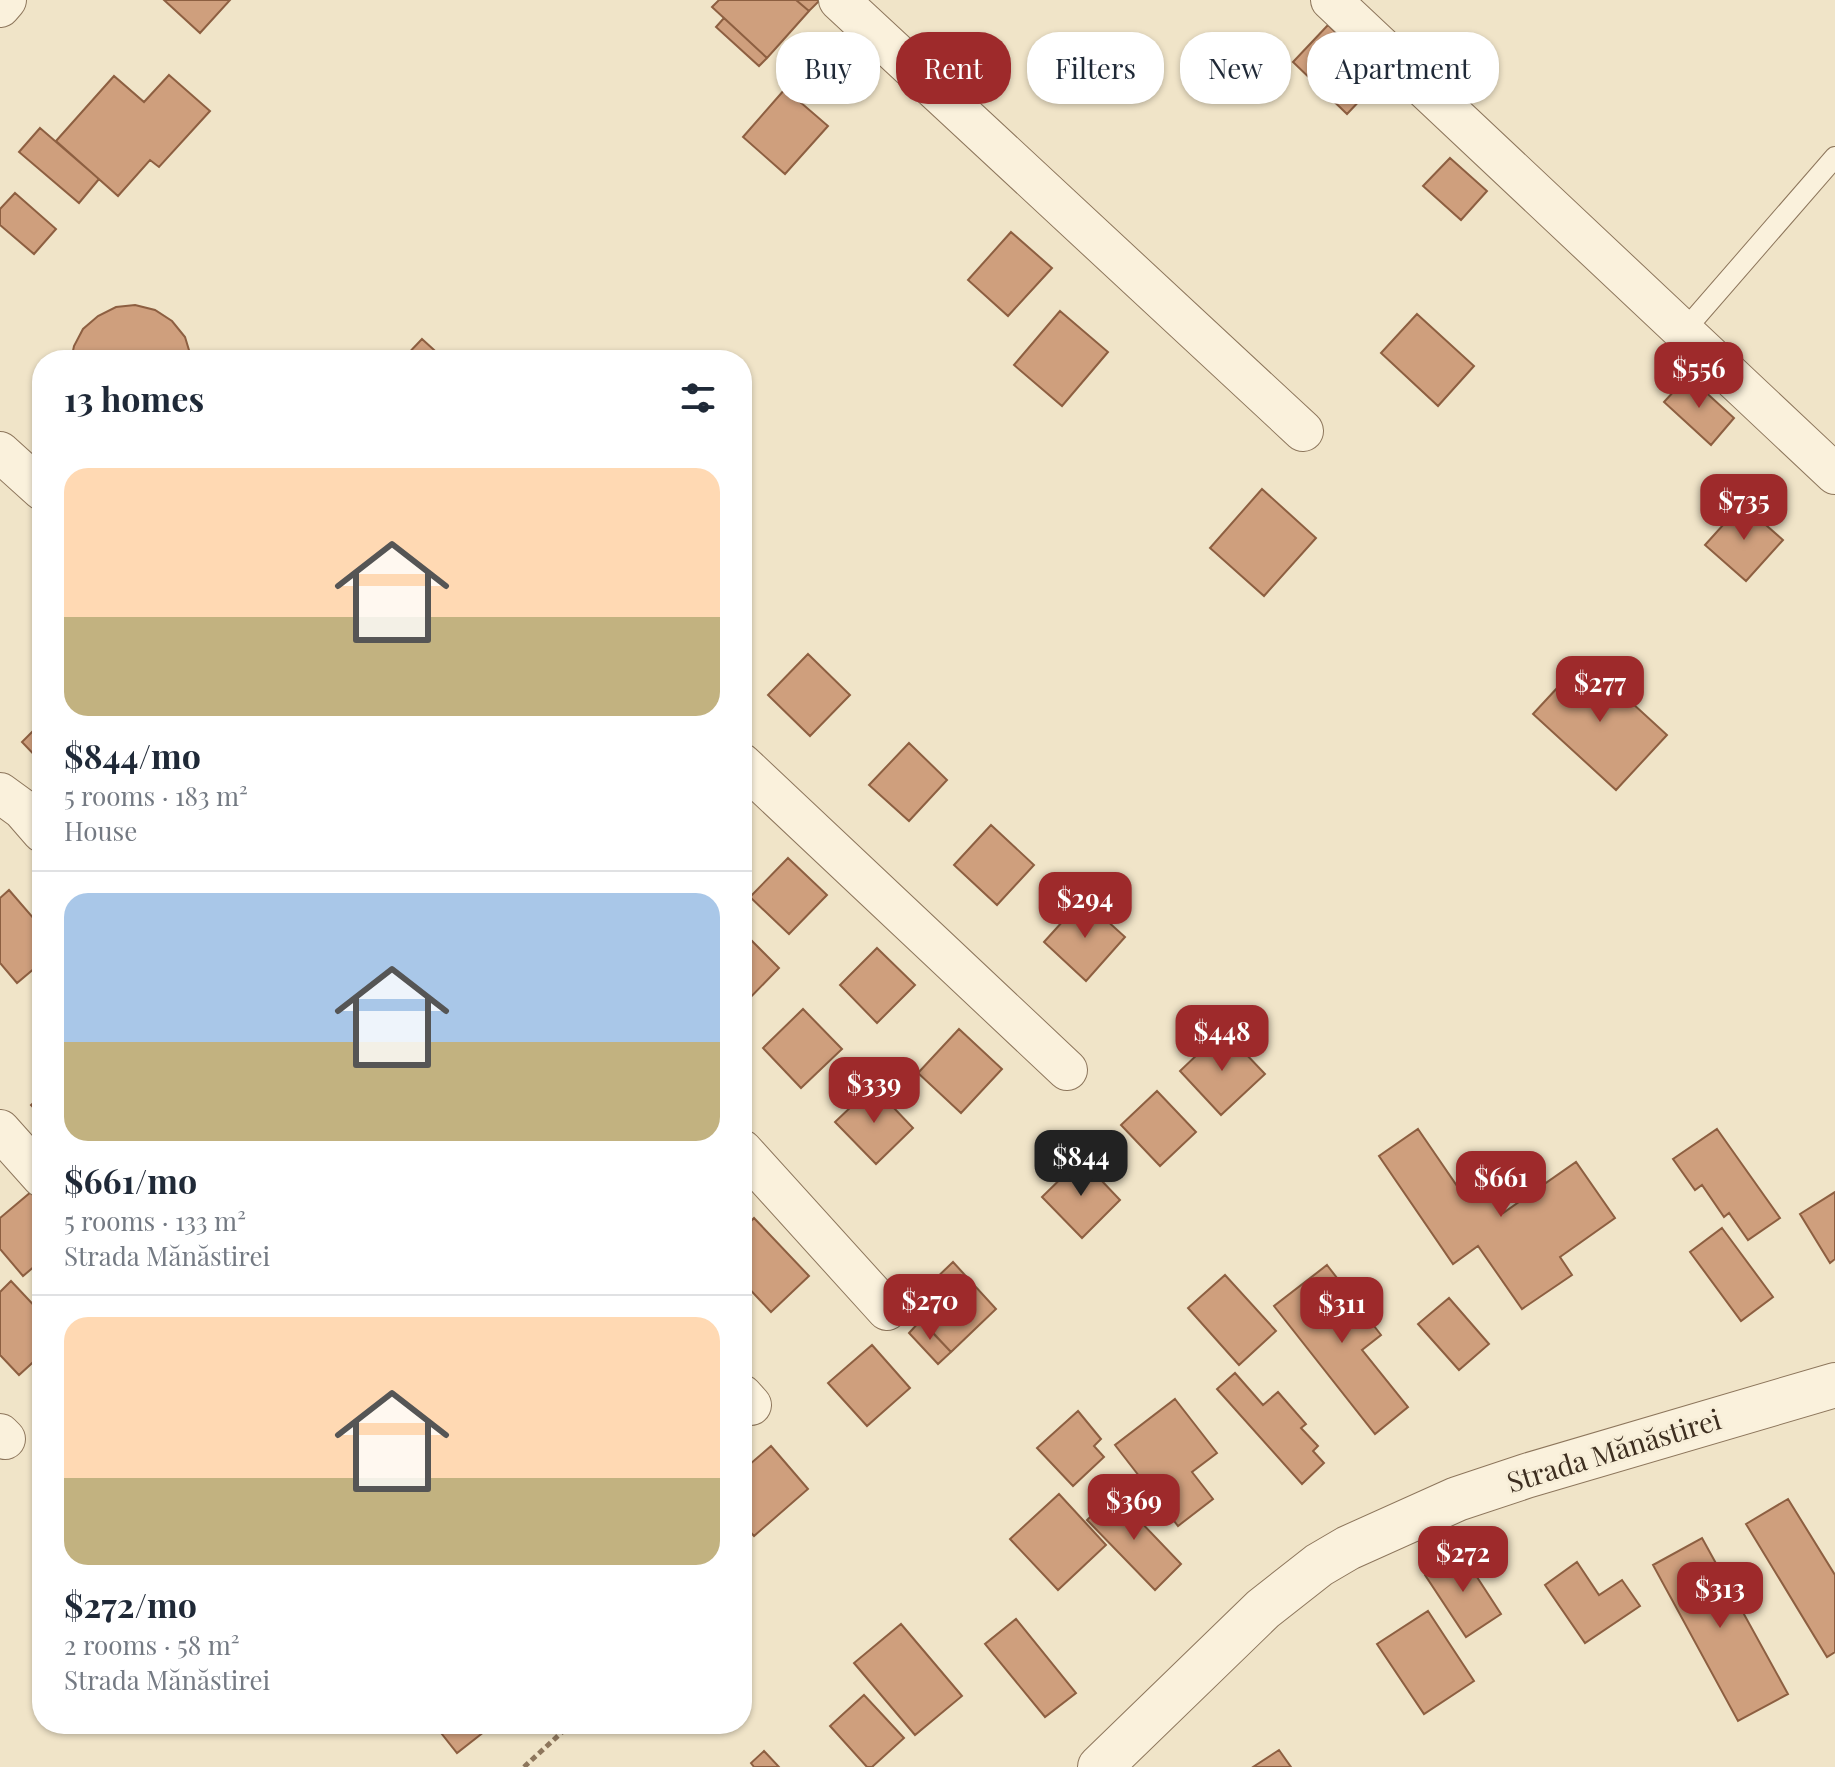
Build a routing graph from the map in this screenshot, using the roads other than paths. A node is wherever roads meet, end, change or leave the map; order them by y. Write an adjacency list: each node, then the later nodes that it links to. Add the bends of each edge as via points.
1 (6, 0): 4 (street)
2 (839, 0): 7 (street)
3 (1331, 0): 6 (street)
4 (0, 7)
5 (1835, 157): 6 (lane)
6 (1683, 332): 9 (street)
7 (1303, 431)
8 (0, 452): 10 (street)
9 (1835, 474)
10 (32, 481)
11 (752, 773): 14 (street)
12 (0, 793): 13 (street)
13 (32, 820)
14 (1067, 1070)
15 (0, 1130): 17 (street)
16 (752, 1161): 18 (street)
17 (32, 1166)
18 (887, 1310)
19 (1835, 1385): 20 (street, Strada Mănăstirei, via 1512,1480 1348,1548 1263,1609)
20 (1100, 1767)

